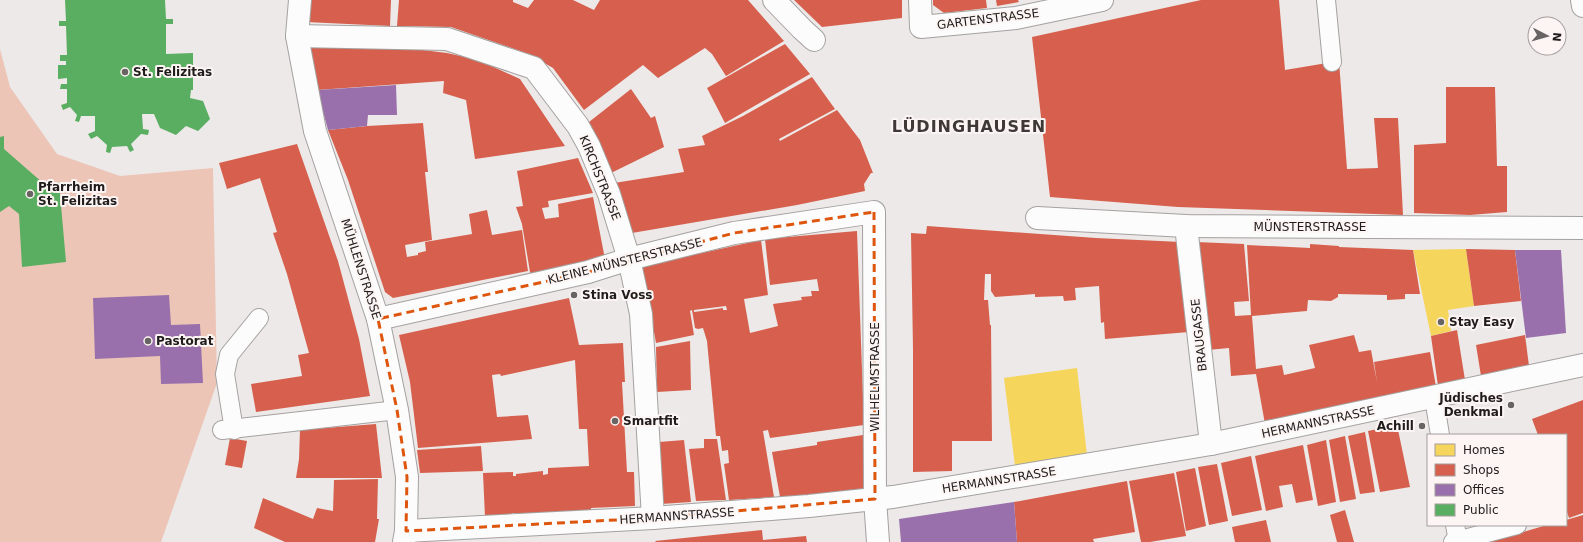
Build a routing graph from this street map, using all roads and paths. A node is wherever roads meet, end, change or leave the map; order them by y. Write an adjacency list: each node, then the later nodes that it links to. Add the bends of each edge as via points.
1 (300, 0): 8 (street, MÜHLENSTRASSE)
2 (774, 0): 9 (street)
3 (920, 0): 4 (street, GARTENSTRASSE, via 921,27 1016,18)
4 (1102, 0)
5 (1326, 0): 10 (lane)
6 (1582, 0): 7 (street)
7 (1583, 6)
8 (297, 36): 15 (street, KIRCHSTRASSE, via 447,38 534,68 578,126 589,146 609,194); 17 (street, MÜHLENSTRASSE, via 314,131)
9 (814, 40)
10 (1332, 62)
11 (874, 212): 15 (street, KLEINE MÜNSTERSTRASSE, via 734,233); 23 (street, WILHELMSTRASSE)
12 (1037, 218): 13 (street, MÜNSTERSTRASSE)
13 (1186, 226): 14 (street, MÜNSTERSTRASSE); 22 (street, BRAUGASSE)
14 (1583, 228)
15 (629, 259): 17 (street, KLEINE MÜNSTERSTRASSE, via 588,272); 24 (street, KIRCHSTRASSE, via 641,314)
16 (259, 318): 20 (lane, via 227,361 225,374 228,430)
17 (378, 319): 20 (street, MÜHLENSTRASSE)
18 (1583, 365): 19 (street, HERMANNSTRASSE)
19 (1434, 398): 21 (lane); 22 (street, HERMANNSTRASSE)
20 (397, 410): 27 (street, MÜHLENSTRASSE, via 407,477)
21 (1440, 434)
22 (1211, 444): 23 (street, HERMANNSTRASSE)
23 (875, 500): 24 (street, HERMANNSTRASSE); 28 (street, WILHELMSTRASSE)
24 (653, 518): 27 (street, HERMANNSTRASSE)
25 (1511, 526): 26 (lane)
26 (1456, 536)
27 (405, 537)
28 (878, 542)

